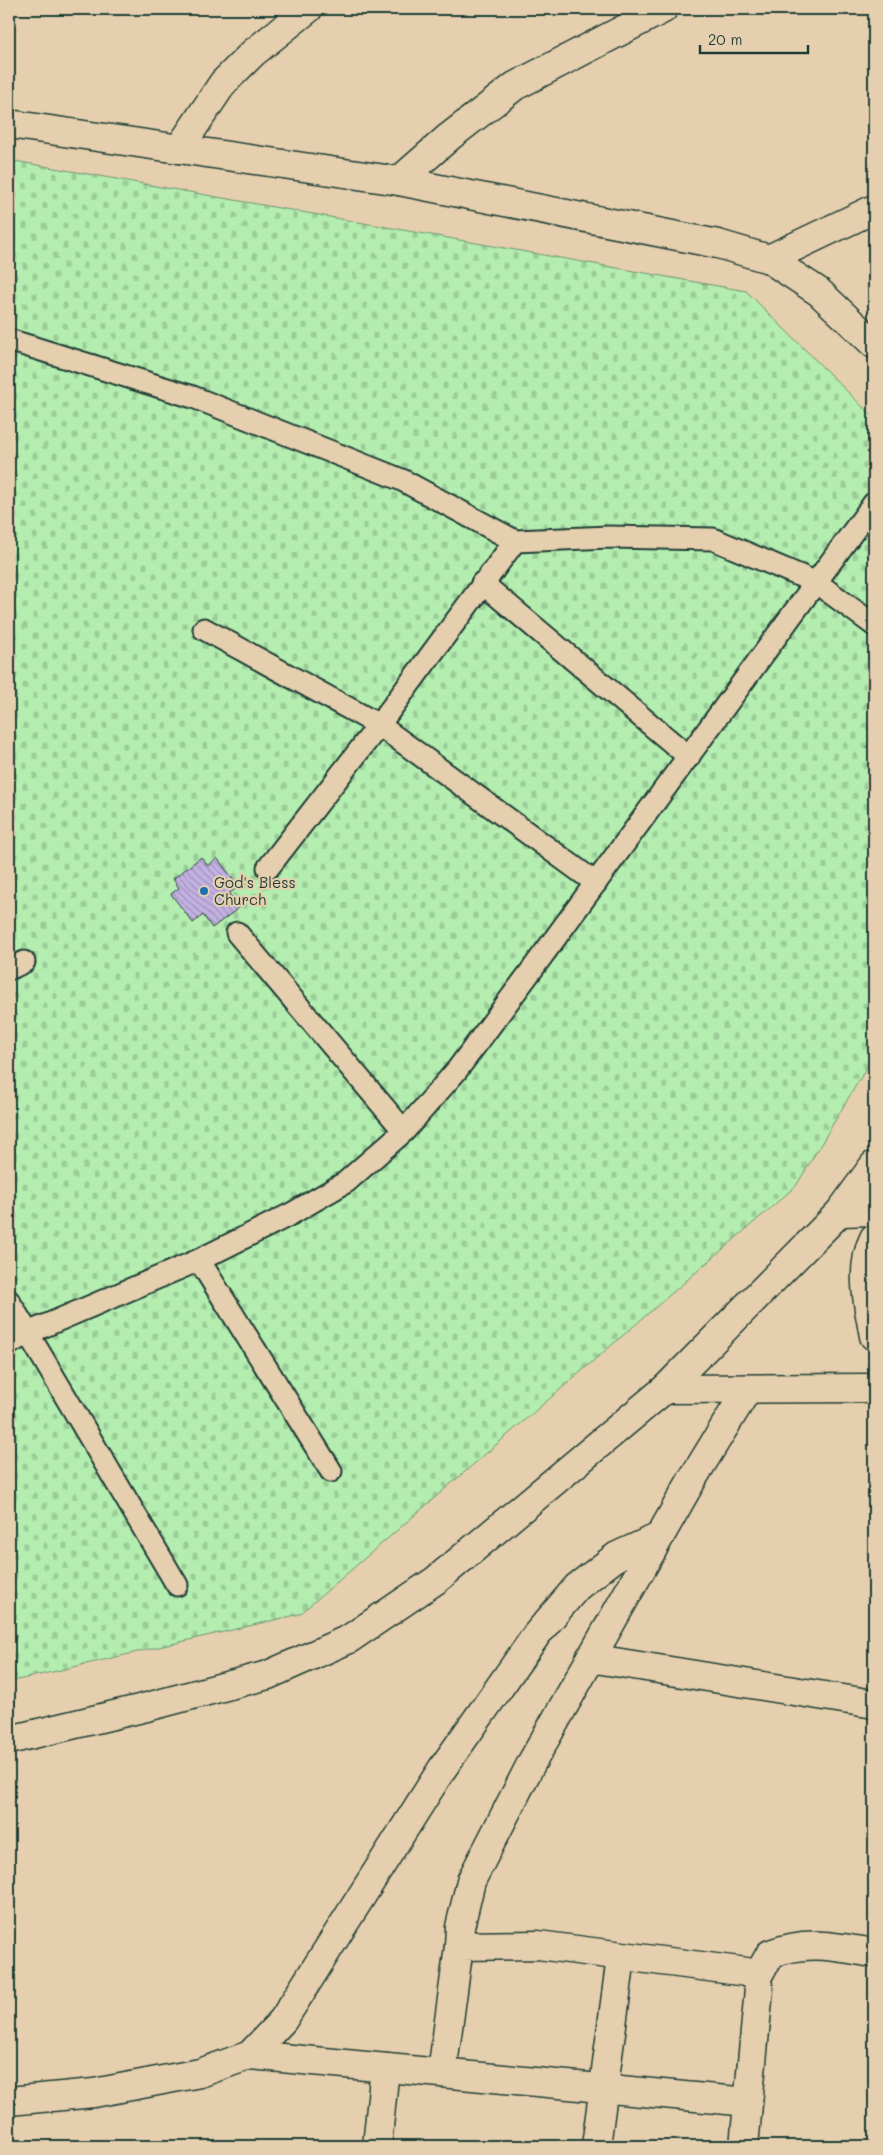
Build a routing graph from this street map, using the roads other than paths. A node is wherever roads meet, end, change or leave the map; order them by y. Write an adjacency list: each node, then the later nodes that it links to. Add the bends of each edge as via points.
1 (308, 9): 4 (street, via 253,53 223,83)
2 (663, 9): 5 (street, via 515,86 449,136)
3 (9, 124): 4 (street)
4 (179, 149): 5 (street)
5 (399, 181): 7 (street, via 718,244)
6 (874, 209): 7 (street)
7 (768, 259): 9 (street, via 819,292)
8 (9, 340): 11 (lane, via 202,401 402,480)
9 (874, 344)
10 (874, 503): 13 (lane)
11 (515, 541): 12 (lane); 13 (lane, via 609,537 713,539)
12 (482, 583): 16 (lane); 17 (lane)
13 (817, 583): 14 (lane); 17 (lane)
14 (874, 625)
15 (204, 629): 16 (lane)
16 (379, 725): 18 (lane); 19 (lane)
17 (689, 757): 19 (lane)
18 (268, 868)
19 (596, 884): 21 (lane, via 457,1070)
20 (237, 933): 21 (lane)
21 (404, 1130): 26 (lane, via 346,1182)
22 (874, 1165): 24 (street)
23 (874, 1211): 24 (street)
24 (840, 1212): 32 (street)
25 (874, 1238): 29 (street, via 867,1259 867,1301)
26 (199, 1260): 28 (lane); 34 (lane)
27 (9, 1301): 28 (lane)
28 (28, 1333): 30 (lane); 36 (lane)
29 (874, 1336)
30 (9, 1344)
31 (874, 1388): 33 (street)
32 (665, 1389): 33 (street); 39 (street, via 436,1580 349,1639 268,1675)
33 (747, 1390): 35 (street)
34 (331, 1472)
35 (660, 1537): 37 (street); 44 (street, via 617,1556 577,1587 537,1634 442,1769 283,2020)
36 (177, 1585)
37 (590, 1658): 38 (street); 40 (street, via 471,1880)
38 (874, 1704)
39 (9, 1740)
40 (459, 1946): 42 (street, via 538,1946); 46 (street)
41 (874, 1953): 43 (street, via 814,1944 783,1949 770,1954)
42 (621, 1957): 43 (street, via 747,1972); 47 (street)
43 (756, 1979): 49 (street, via 759,1989)
44 (250, 2056): 45 (street); 48 (street, via 200,2073 94,2093)
45 (385, 2068): 46 (street); 50 (street)
46 (442, 2074): 47 (street)
47 (603, 2087): 49 (street); 51 (street)
48 (9, 2101)
49 (748, 2102): 52 (street)
50 (376, 2146)
51 (596, 2146)
52 (744, 2146)

